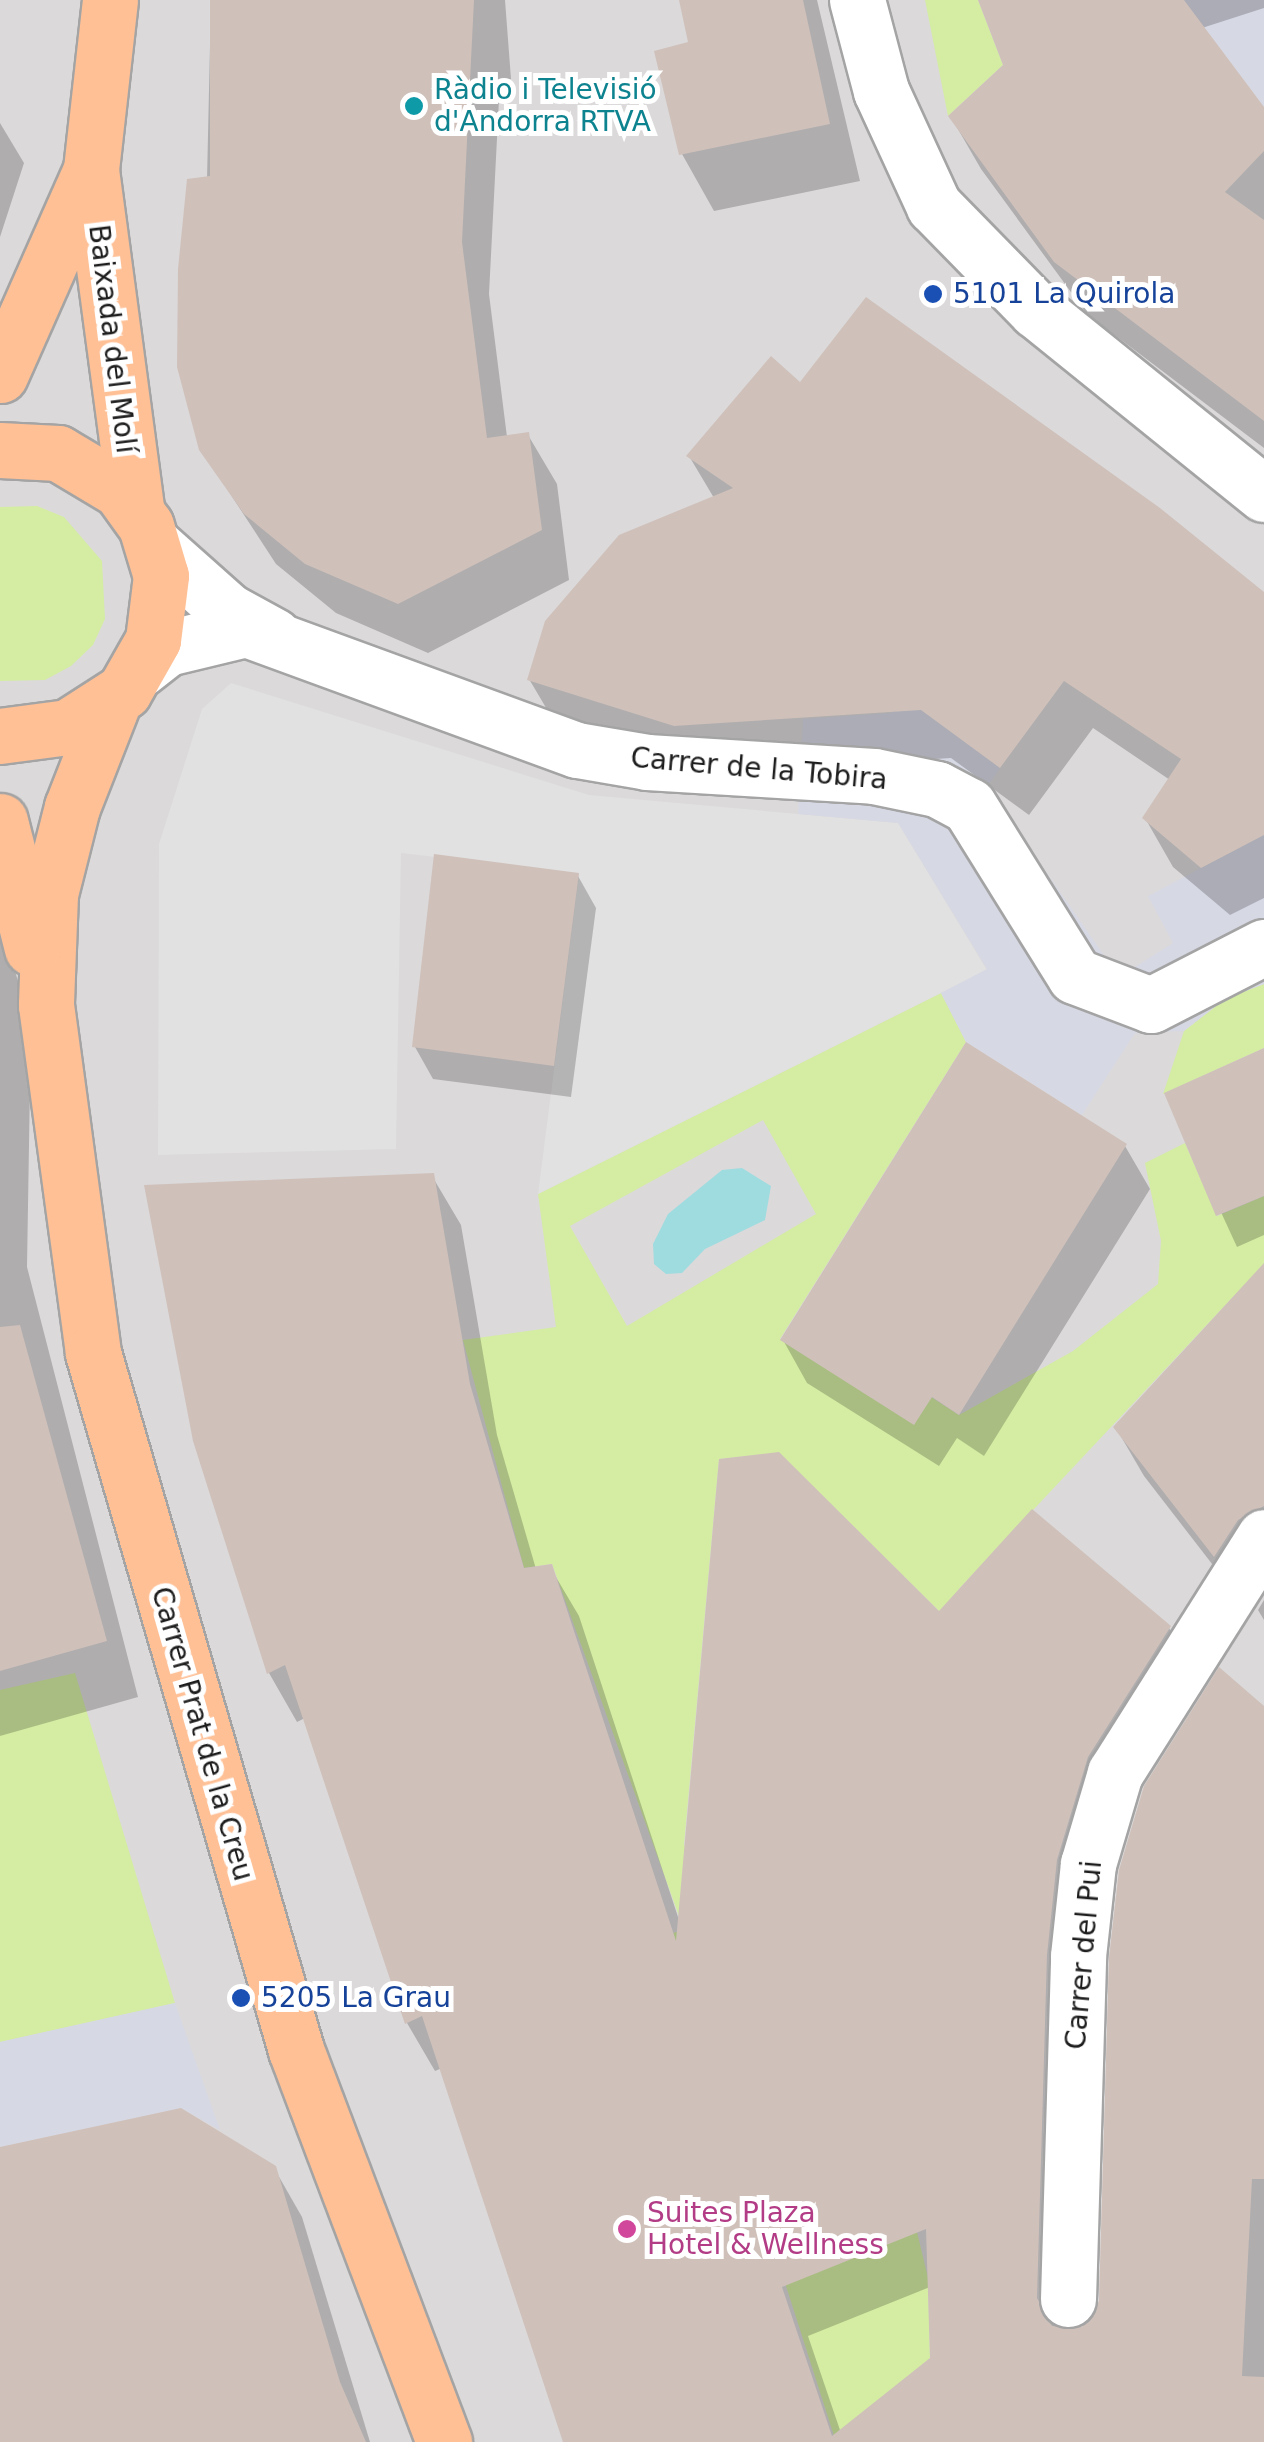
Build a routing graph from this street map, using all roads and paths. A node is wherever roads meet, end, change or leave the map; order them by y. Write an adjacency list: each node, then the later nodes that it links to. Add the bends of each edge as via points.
1 (110, 0): 3 (main road, Baixada del Molí)
2 (857, 0): 6 (street, via 881,91 934,206 1036,310)
3 (91, 170): 4 (main road, Baixada del Molí); 7 (main road, Baixada del Molí)
4 (0, 375)
5 (0, 450): 7 (main road, via 34,449 80,462)
6 (1264, 494)
7 (145, 527): 8 (street, via 228,611); 9 (main road, Baixada del Molí, via 161,609)
8 (276, 637): 9 (street, via 246,628 204,634 167,648); 12 (street, Carrer de la Tobira, via 577,750 648,762 874,776 937,789 969,806 1075,976 1112,994 1151,1004)
9 (127, 684): 10 (main road, via 52,732); 13 (main road, Baixada del Molí, via 72,807 50,894)
10 (0, 736)
11 (0, 821): 13 (main road)
12 (1264, 948)
13 (46, 1004): 16 (main road, Carrer Prat de la Creu, via 93,1353 296,2050)
14 (1264, 1538): 15 (street, Carrer del Pui, via 1115,1773 1088,1864 1078,1956)
15 (1068, 2299)
16 (444, 2442)

